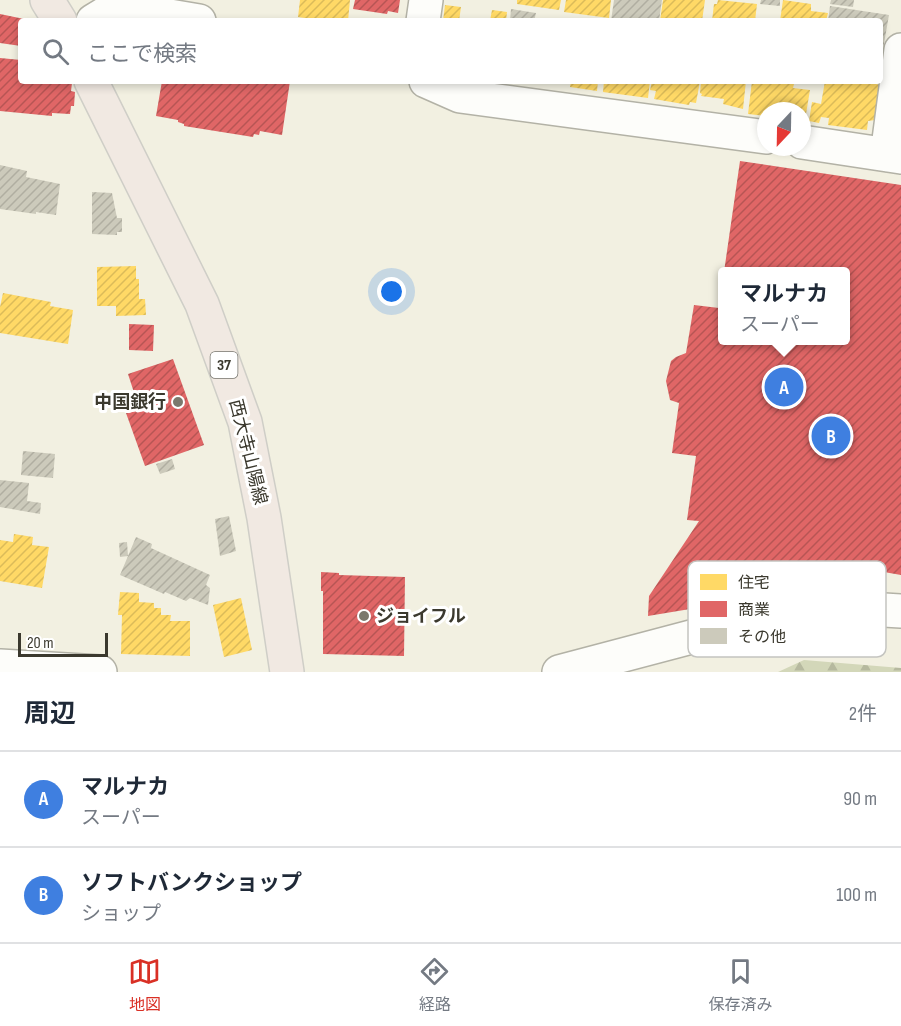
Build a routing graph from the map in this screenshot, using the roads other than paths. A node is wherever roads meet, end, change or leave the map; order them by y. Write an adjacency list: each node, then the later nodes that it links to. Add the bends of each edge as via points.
1 (47, 0): 4 (main road)
2 (426, 0): 6 (street)
3 (108, 9): 5 (street)
4 (58, 18)
5 (177, 18)
6 (423, 18)
7 (901, 50): 12 (street)
8 (92, 84): 18 (main road, 西大寺山陽線 / 37, via 202,304 244,422 264,518)
9 (433, 84): 10 (street, via 460,96)
10 (757, 136)
11 (811, 143): 12 (street)
12 (894, 156)
13 (886, 610): 14 (street)
14 (901, 611)
15 (688, 638): 19 (street)
16 (0, 666): 17 (street)
17 (100, 672)
18 (287, 672)
19 (559, 672)

